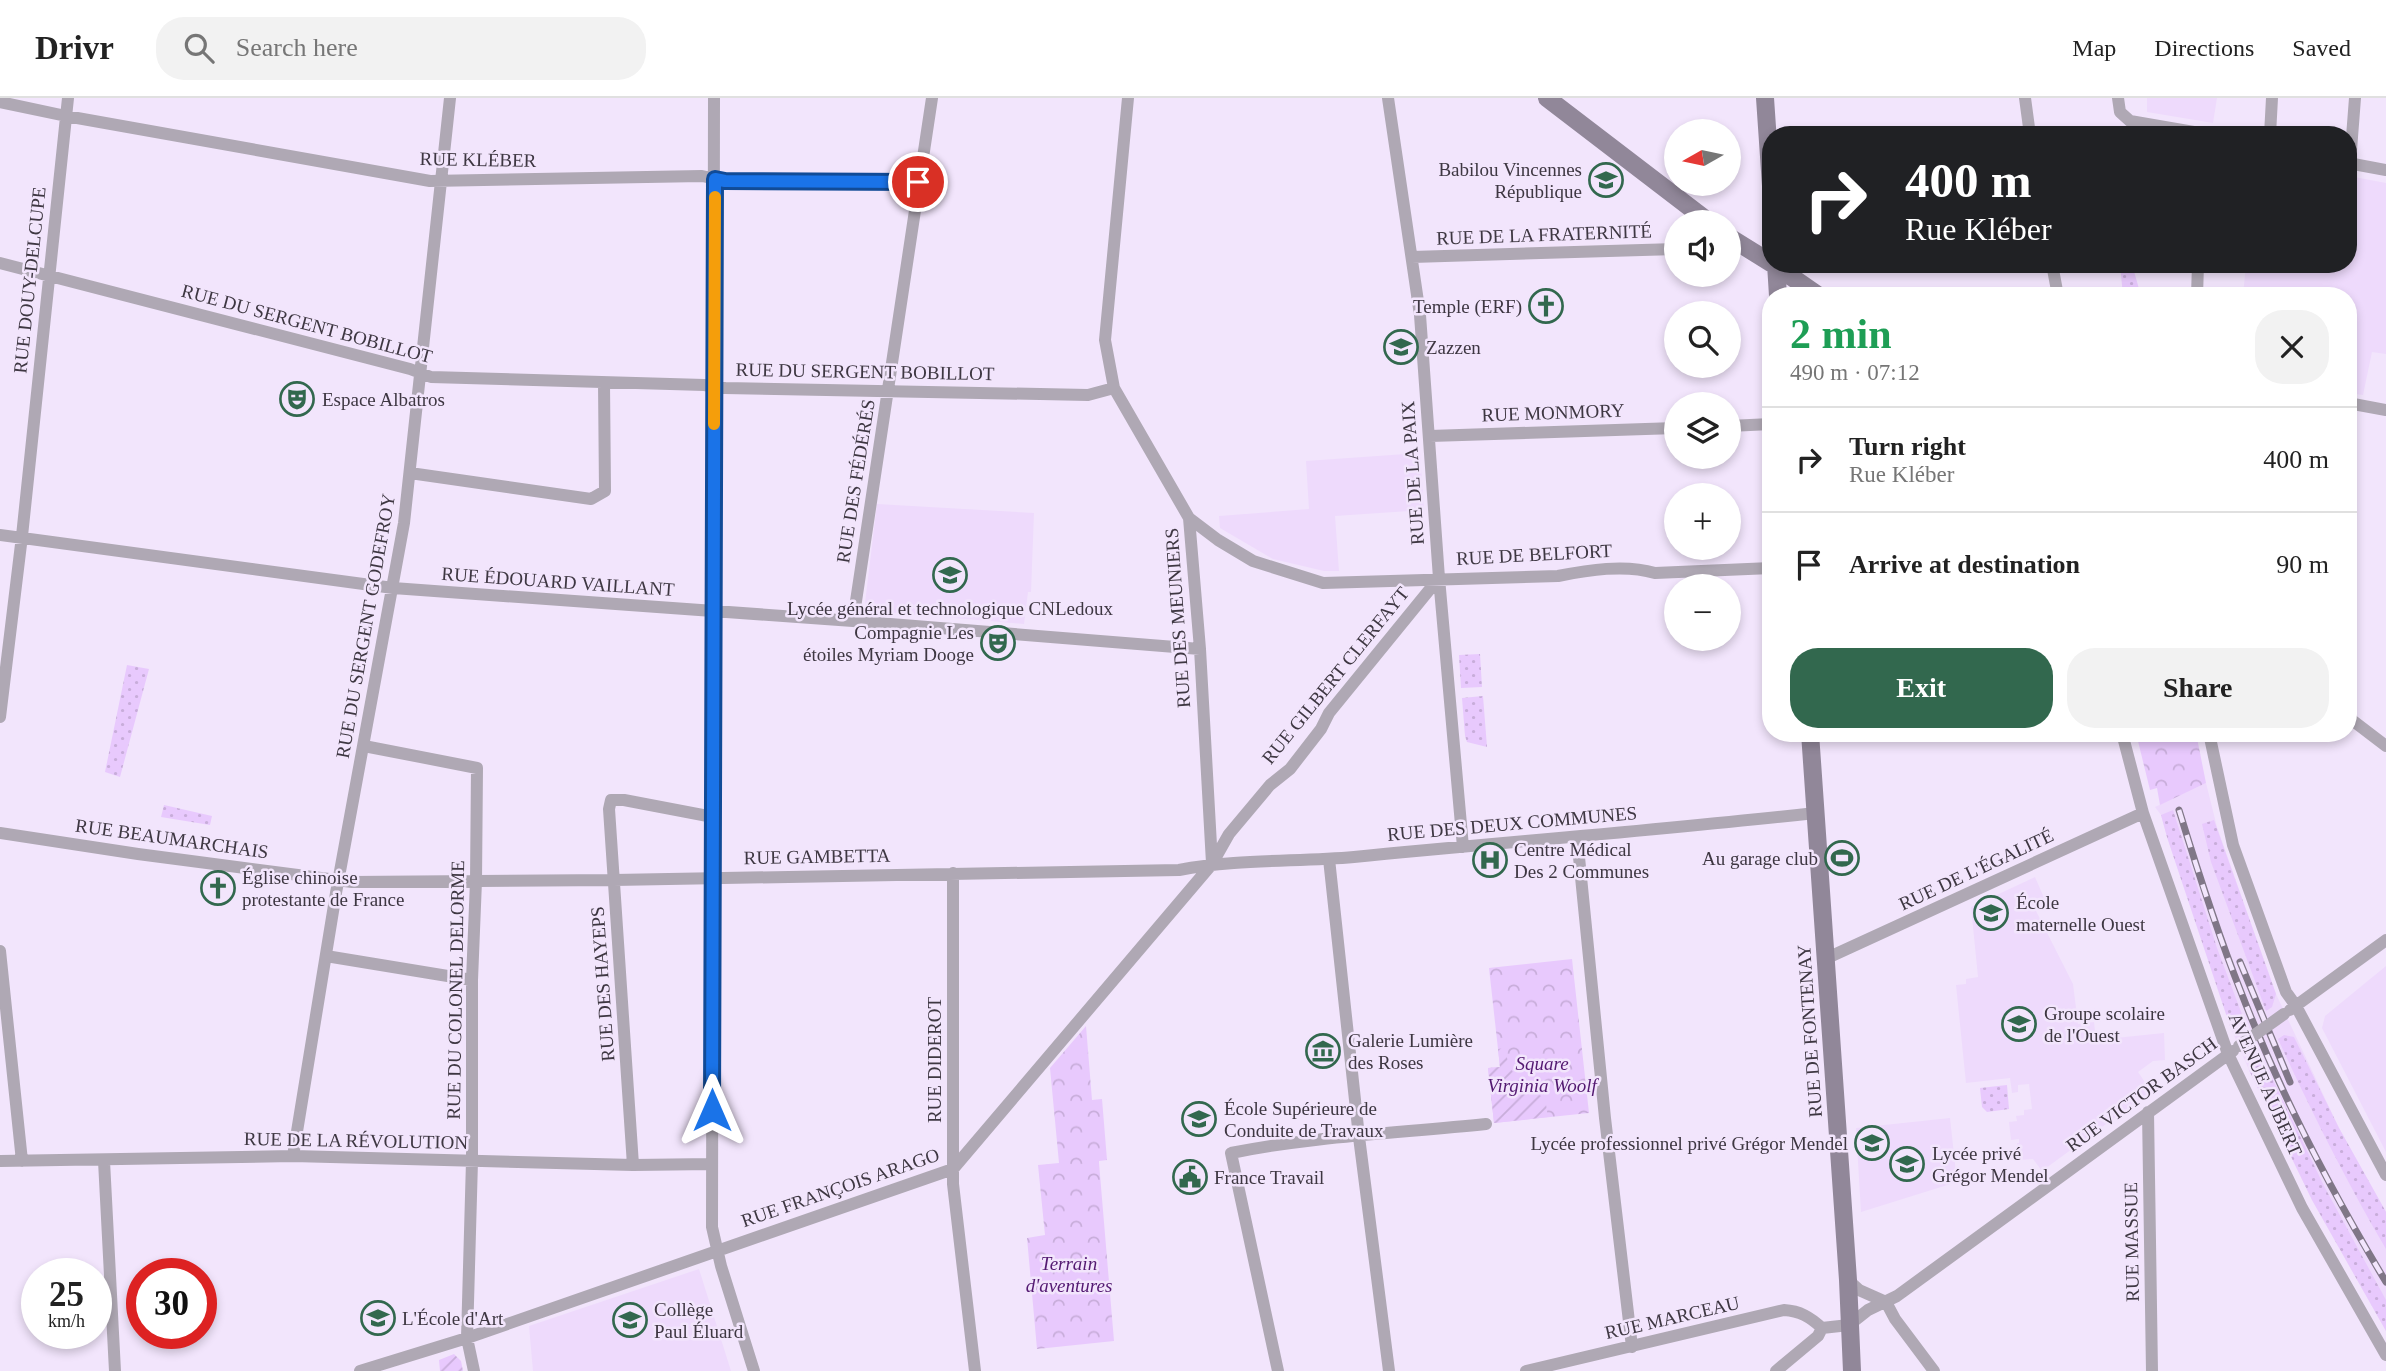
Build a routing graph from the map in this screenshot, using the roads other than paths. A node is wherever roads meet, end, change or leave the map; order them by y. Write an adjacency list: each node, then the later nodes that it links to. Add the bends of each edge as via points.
1 (68, 98): 14 (street, RUE DOUY-DELCUPE)
2 (450, 98): 23 (street, RUE DU SERGENT GODEFROY)
3 (714, 98): 22 (street)
4 (932, 98): 24 (street, RUE DES FÉDÉRÉS)
5 (1128, 98): 37 (street, RUE DES MEUNIERS, via 1105,340)
6 (1388, 98): 28 (street, RUE DE LA PAIX)
7 (1547, 98): 25 (main road)
8 (1765, 98): 15 (main road)
9 (2025, 98): 16 (street)
10 (2272, 98): 18 (street)
11 (2355, 98): 19 (street)
12 (0, 102): 14 (street, RUE KLÉBER)
13 (2119, 105): 17 (street, via 2130,121)
14 (66, 116): 23 (street, RUE KLÉBER); 32 (street, RUE DOUY-DELCUPE)
15 (1767, 126)
16 (2029, 126)
17 (2159, 126)
18 (2270, 126)
19 (2352, 126)
20 (2357, 165): 21 (street)
21 (2386, 170)
22 (715, 179): 23 (street, RUE KLÉBER); 24 (street, RUE KLÉBER); 36 (street)
23 (441, 181): 34 (street, RUE DU SERGENT GODEFROY)
24 (918, 182): 38 (street, RUE DES FÉDÉRÉS)
25 (1693, 210)
26 (1741, 244): 29 (main road)
27 (1664, 249): 28 (street, RUE DE LA FRATERNITÉ)
28 (1412, 257): 44 (street, RUE DE LA PAIX)
29 (1762, 257)
30 (0, 263): 32 (street, RUE DU SERGENT BOBILLOT)
31 (1787, 273): 33 (main road)
32 (49, 276): 34 (street, RUE DU SERGENT BOBILLOT); 48 (street, RUE DOUY-DELCUPE)
33 (1806, 287)
34 (419, 373): 35 (street, RUE DU SERGENT BOBILLOT); 45 (street, RUE DU SERGENT GODEFROY)
35 (604, 383): 36 (street, RUE DU SERGENT BOBILLOT); 45 (street, via 605,491 592,499)
36 (714, 387): 38 (street, RUE DU SERGENT BOBILLOT); 52 (street)
37 (1114, 388): 38 (street, RUE DU SERGENT BOBILLOT, via 1087,394); 46 (street, RUE DES MEUNIERS)
38 (888, 391): 53 (street, RUE DES FÉDÉRÉS)
39 (2357, 405): 40 (street)
40 (2386, 410)
41 (1762, 424): 42 (street)
42 (1741, 425)
43 (1664, 428): 44 (street, RUE MONMORY)
44 (1430, 436): 50 (street, RUE DE LA PAIX)
45 (410, 473): 51 (street, RUE DU SERGENT GODEFROY)
46 (1189, 518): 50 (street, RUE DE BELFORT, via 1253,561 1323,583); 54 (street, RUE DES MEUNIERS)
47 (0, 535): 48 (street, RUE ÉDOUARD VAILLANT)
48 (22, 536): 51 (street, RUE ÉDOUARD VAILLANT); 55 (street, RUE DOUY-DELCUPE)
49 (1762, 568): 50 (street, RUE DE BELFORT, via 1655,573 1639,568 1558,576)
50 (1439, 578): 67 (street, RUE DE LA PAIX); 69 (street, RUE GILBERT CLERFAYT, via 1329,713 1290,769 1270,785 1229,834)
51 (393, 588): 52 (street, RUE ÉDOUARD VAILLANT); 60 (street, RUE DU SERGENT GODEFROY)
52 (713, 611): 53 (street, RUE ÉDOUARD VAILLANT); 64 (street)
53 (853, 621): 54 (street, RUE ÉDOUARD VAILLANT)
54 (1200, 649): 69 (street, RUE DES MEUNIERS)
55 (0, 717)
56 (2357, 724): 61 (street)
57 (1811, 742): 62 (main road, RUE DE FONTENAY)
58 (2124, 742): 63 (street, AVENUE AUBERT)
59 (2211, 742): 80 (street, via 2233,845 2286,992)
60 (364, 746): 73 (street, RUE DU SERGENT GODEFROY); 74 (street, RUE DU COLONEL DELORME, via 477,768)
61 (2386, 746)
62 (1815, 813): 66 (street, RUE DES DEUX COMMUNES); 78 (main road, RUE DE FONTENAY)
63 (2143, 813): 78 (street, RUE DE L'ÉGALITÉ); 81 (street, AVENUE AUBERT)
64 (713, 817): 71 (street); 72 (street, RUE DES HAYEPS, via 611,800)
65 (0, 833): 73 (street, RUE BEAUMARCHAIS)
66 (1577, 837): 67 (street, RUE DES DEUX COMMUNES); 100 (street)
67 (1463, 847): 68 (street, RUE DES DEUX COMMUNES)
68 (1329, 859): 69 (street, RUE DES DEUX COMMUNES); 84 (street)
69 (1212, 864): 70 (street, RUE GAMBETTA, via 1179,870); 92 (street, RUE FRANÇOIS ARAGO)
70 (953, 873): 71 (street, RUE GAMBETTA); 92 (street, RUE DIDEROT)
71 (714, 877): 72 (street, RUE GAMBETTA); 90 (street)
72 (614, 880): 74 (street, RUE GAMBETTA); 91 (street, RUE DES HAYEPS)
73 (339, 881): 74 (street, RUE GAMBETTA); 77 (street, RUE DU SERGENT GODEFROY)
74 (476, 881): 79 (street, RUE DU COLONEL DELORME)
75 (2386, 940): 80 (street, RUE VICTOR BASCH)
76 (0, 951): 87 (street)
77 (326, 956): 79 (street); 85 (street, RUE DU SERGENT GODEFROY)
78 (1825, 959): 95 (main road, RUE DE FONTENAY)
79 (472, 980): 89 (street, RUE DU COLONEL DELORME)
80 (2296, 1006): 81 (street, RUE VICTOR BASCH, bridge); 93 (street)
81 (2234, 1050): 82 (street, RUE VICTOR BASCH); 101 (street, AVENUE AUBERT, via 2302,1208)
82 (2148, 1112): 96 (street, RUE VICTOR BASCH); 113 (street, RUE MASSUE)
83 (1486, 1124): 84 (street)
84 (1359, 1137): 107 (street, via 1231,1153); 108 (street)
85 (293, 1156): 88 (street, RUE DE LA RÉVOLUTION); 89 (street, RUE DE LA RÉVOLUTION)
86 (0, 1161): 87 (street, RUE DE LA RÉVOLUTION)
87 (22, 1161): 88 (street, RUE DE LA RÉVOLUTION)
88 (104, 1161): 102 (street)
89 (472, 1161): 91 (street, RUE DE LA RÉVOLUTION); 99 (street, RUE DU COLONEL DELORME)
90 (712, 1164): 91 (street, RUE DE LA RÉVOLUTION); 94 (street, via 712,1227)
91 (633, 1165)
92 (953, 1169): 94 (street, RUE FRANÇOIS ARAGO); 106 (street, RUE DIDEROT)
93 (2386, 1175)
94 (717, 1250): 99 (street, RUE FRANÇOIS ARAGO); 105 (street)
95 (1848, 1280): 96 (street); 97 (main road, RUE DE FONTENAY)
96 (1886, 1302): 97 (street, RUE VICTOR BASCH); 112 (street)
97 (1849, 1325): 98 (street); 111 (main road, RUE DE FONTENAY)
98 (1822, 1328): 100 (street, RUE MARCEAU, via 1811,1318 1784,1310); 110 (street)
99 (467, 1338): 103 (street, RUE FRANÇOIS ARAGO); 104 (street, RUE DU COLONEL DELORME)
100 (1632, 1347): 109 (street, RUE MARCEAU)
101 (2386, 1354)
102 (115, 1371)
103 (360, 1371)
104 (474, 1371)
105 (754, 1371)
106 (975, 1371)
107 (1278, 1371)
108 (1390, 1371)
109 (1526, 1371)
110 (1776, 1371)
111 (1852, 1371)
112 (1934, 1371)
113 (2152, 1371)

